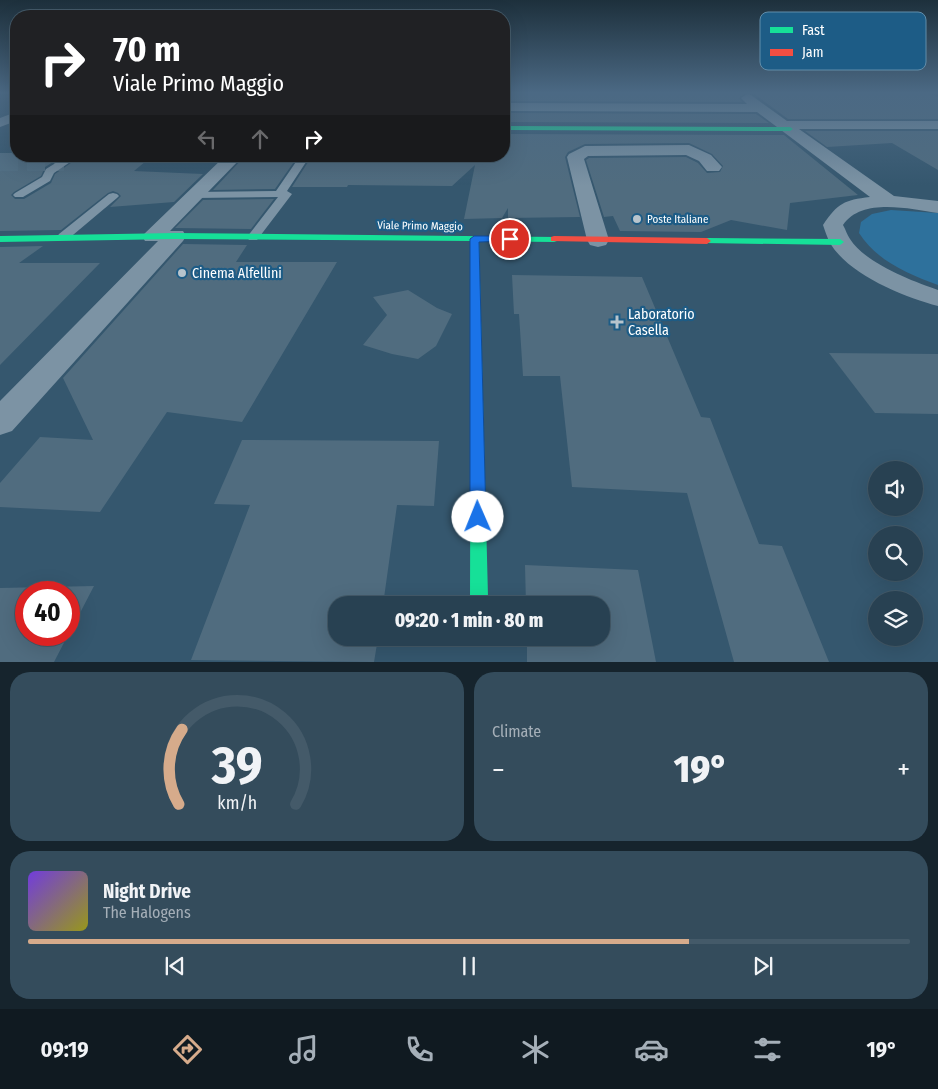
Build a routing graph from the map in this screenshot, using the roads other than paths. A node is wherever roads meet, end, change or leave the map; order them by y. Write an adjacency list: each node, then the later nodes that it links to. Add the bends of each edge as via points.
1 (783, 124): 3 (street)
2 (938, 125): 3 (street)
3 (787, 127): 4 (street); 13 (street)
4 (510, 128)
5 (64, 162): 10 (lane)
6 (229, 162): 11 (street)
7 (300, 162): 9 (lane)
8 (713, 167): 20 (street, via 705,158 689,150 585,151 575,157)
9 (279, 194): 11 (lane); 17 (lane, via 286,194)
10 (19, 195)
11 (195, 195): 15 (street)
12 (112, 196): 16 (lane)
13 (889, 202): 14 (street); 21 (street, via 860,205 841,213 834,225)
14 (938, 207)
15 (164, 236): 16 (street, Viale Primo Maggio); 17 (street, Viale Primo Maggio); 23 (street)
16 (63, 237): 18 (street, Viale Primo Maggio)
17 (253, 237): 19 (street, Viale Primo Maggio)
18 (0, 239)
19 (474, 239): 20 (street, Viale Primo Maggio); 24 (street)
20 (598, 240): 21 (street, Viale Primo Maggio)
21 (840, 242): 22 (street, via 862,262 887,277)
22 (938, 298)
23 (0, 422)
24 (479, 596)

